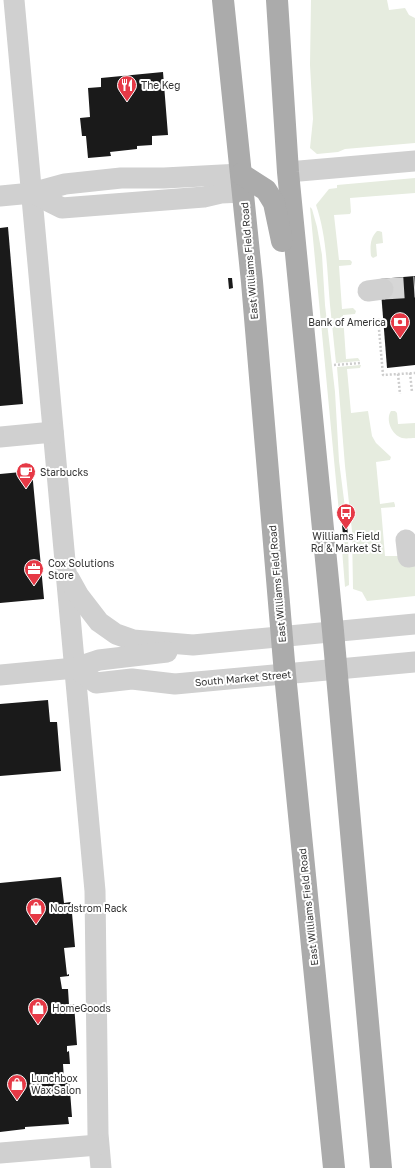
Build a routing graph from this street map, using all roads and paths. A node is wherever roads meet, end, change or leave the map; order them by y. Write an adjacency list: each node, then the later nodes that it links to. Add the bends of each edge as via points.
1 (14, 0): 7 (street)
2 (223, 0): 6 (main road, East Williams Field Road)
3 (277, 0): 5 (main road)
4 (415, 161): 5 (street)
5 (288, 172): 10 (main road)
6 (242, 183): 7 (street, via 121,178 65,184); 10 (main road, via 266,190 274,203 286,270); 23 (main road, East Williams Field Road)
7 (32, 194): 8 (street); 18 (street)
8 (0, 196)
9 (376, 299): 15 (path, via 383,375)
10 (300, 301): 22 (main road)
11 (360, 363): 12 (path)
12 (334, 365)
13 (410, 373): 14 (path); 15 (path); 16 (path)
14 (415, 373)
15 (398, 374): 17 (path)
16 (412, 392)
17 (400, 394)
18 (53, 432): 19 (street); 20 (street)
19 (0, 437)
20 (66, 571): 24 (street, via 90,612 116,634 133,640); 26 (street)
21 (415, 624): 22 (street)
22 (333, 631): 23 (street); 27 (main road)
23 (282, 636): 24 (street); 28 (main road, East Williams Field Road)
24 (193, 645): 26 (street, via 164,653 99,660)
25 (415, 662): 27 (street, South Market Street)
26 (75, 668): 28 (street, South Market Street, via 96,683 132,679 174,684); 29 (street); 30 (street, via 95,891)
27 (336, 670): 28 (street, South Market Street); 34 (main road)
28 (285, 674): 33 (main road, East Williams Field Road)
29 (0, 675)
30 (98, 1145): 31 (street); 32 (street)
31 (0, 1153)
32 (101, 1168)
33 (334, 1168)
34 (381, 1168)

